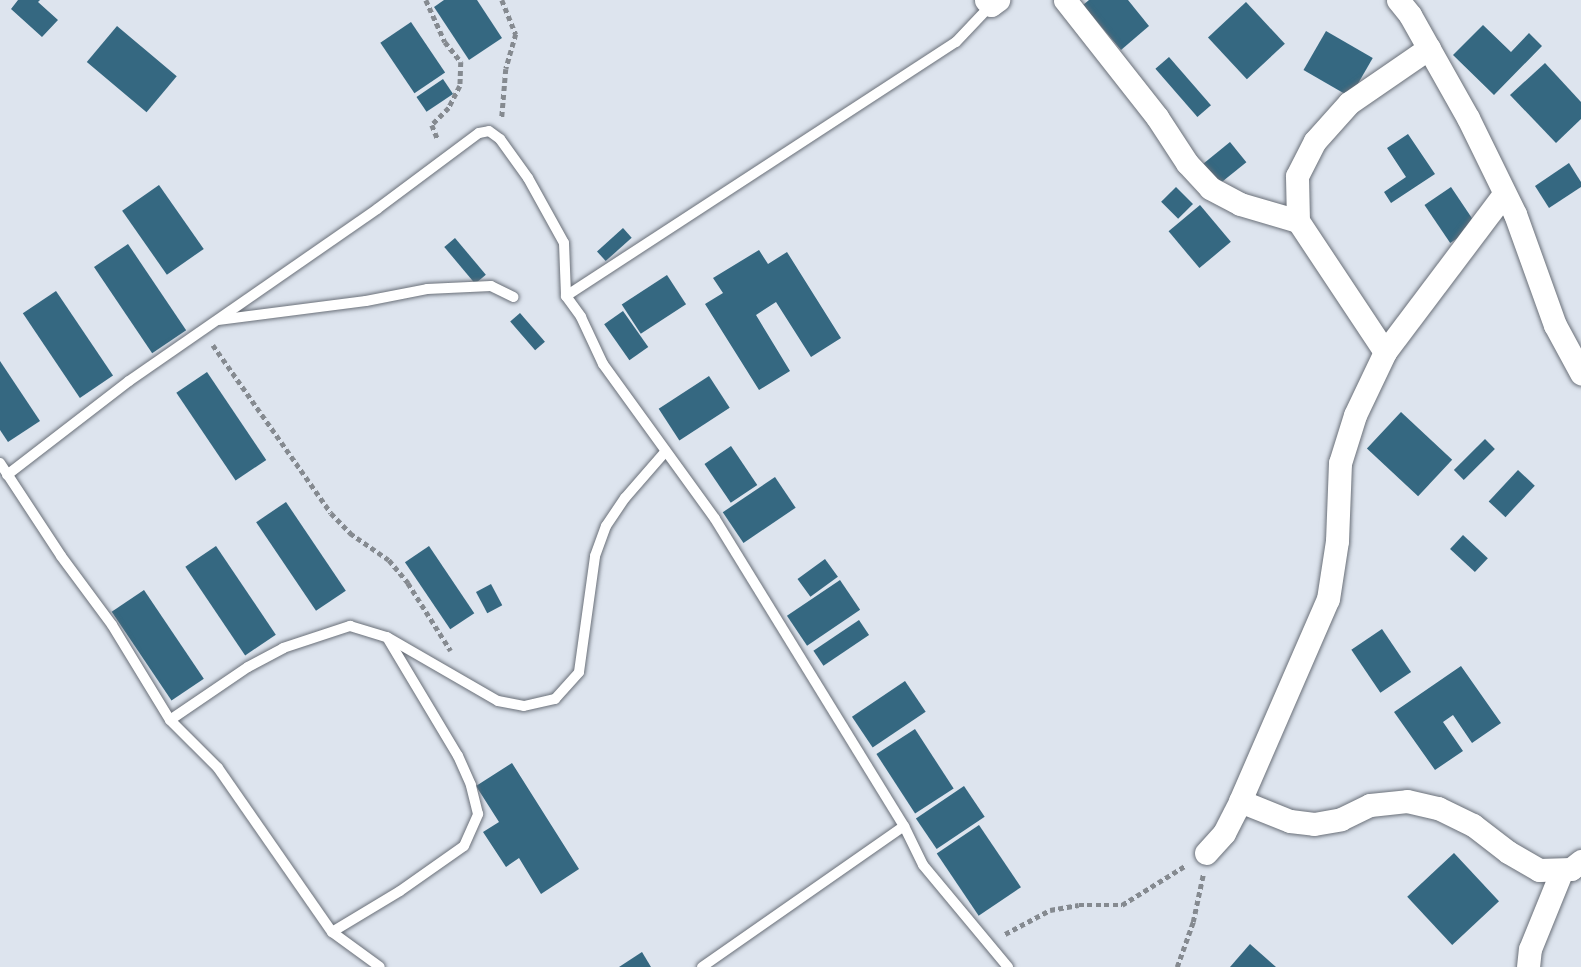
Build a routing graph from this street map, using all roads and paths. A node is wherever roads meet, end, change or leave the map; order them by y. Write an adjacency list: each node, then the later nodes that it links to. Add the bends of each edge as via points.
1 (426, 0): 8 (path, via 445,42 461,62 460,86 449,108 432,125)
2 (502, 0): 7 (path, via 516,34 506,69)
3 (1065, 0): 10 (street, via 1210,188 1240,204)
4 (1398, 0): 6 (street)
5 (992, 2): 11 (lane, via 957,42)
6 (1429, 48): 9 (street); 10 (street, via 1349,103 1315,141 1297,176)
7 (500, 139): 8 (lane, via 489,131 479,134); 11 (lane, via 564,243)
8 (449, 157): 13 (lane)
9 (1504, 194): 15 (street); 16 (street, via 1555,325)
10 (1298, 221): 15 (street)
11 (566, 296): 17 (lane, via 603,364)
12 (513, 297): 13 (lane, via 491,286 427,289)
13 (215, 321): 14 (lane)
14 (202, 330): 19 (lane); 21 (path, via 331,513 389,560 408,583)
15 (1385, 352): 23 (street, via 1355,415 1340,463 1328,599)
16 (1581, 373)
17 (665, 452): 21 (lane, via 606,526 595,556 579,672 555,699 524,706); 24 (lane, via 715,519)
18 (0, 463): 19 (lane)
19 (7, 475): 22 (lane, via 113,625)
20 (387, 637): 21 (lane); 22 (lane, via 350,626 283,648); 27 (lane, via 458,756 478,814 464,846)
21 (476, 690)
22 (170, 720): 27 (lane, via 218,768)
23 (1240, 801): 25 (street, via 1215,846); 26 (street, via 1290,821 1314,824 1341,819 1370,806 1408,801 1438,808 1473,825 1539,870)
24 (904, 825): 28 (lane, via 923,865); 30 (lane)
25 (1206, 853): 28 (path, via 1122,905 1050,910); 32 (path, via 1200,893)
26 (1571, 865): 33 (street, via 1530,949)
27 (332, 932): 29 (lane)
28 (989, 943): 31 (lane)
29 (380, 967)
30 (702, 967)
31 (1008, 967)
32 (1177, 967)
33 (1528, 967)

